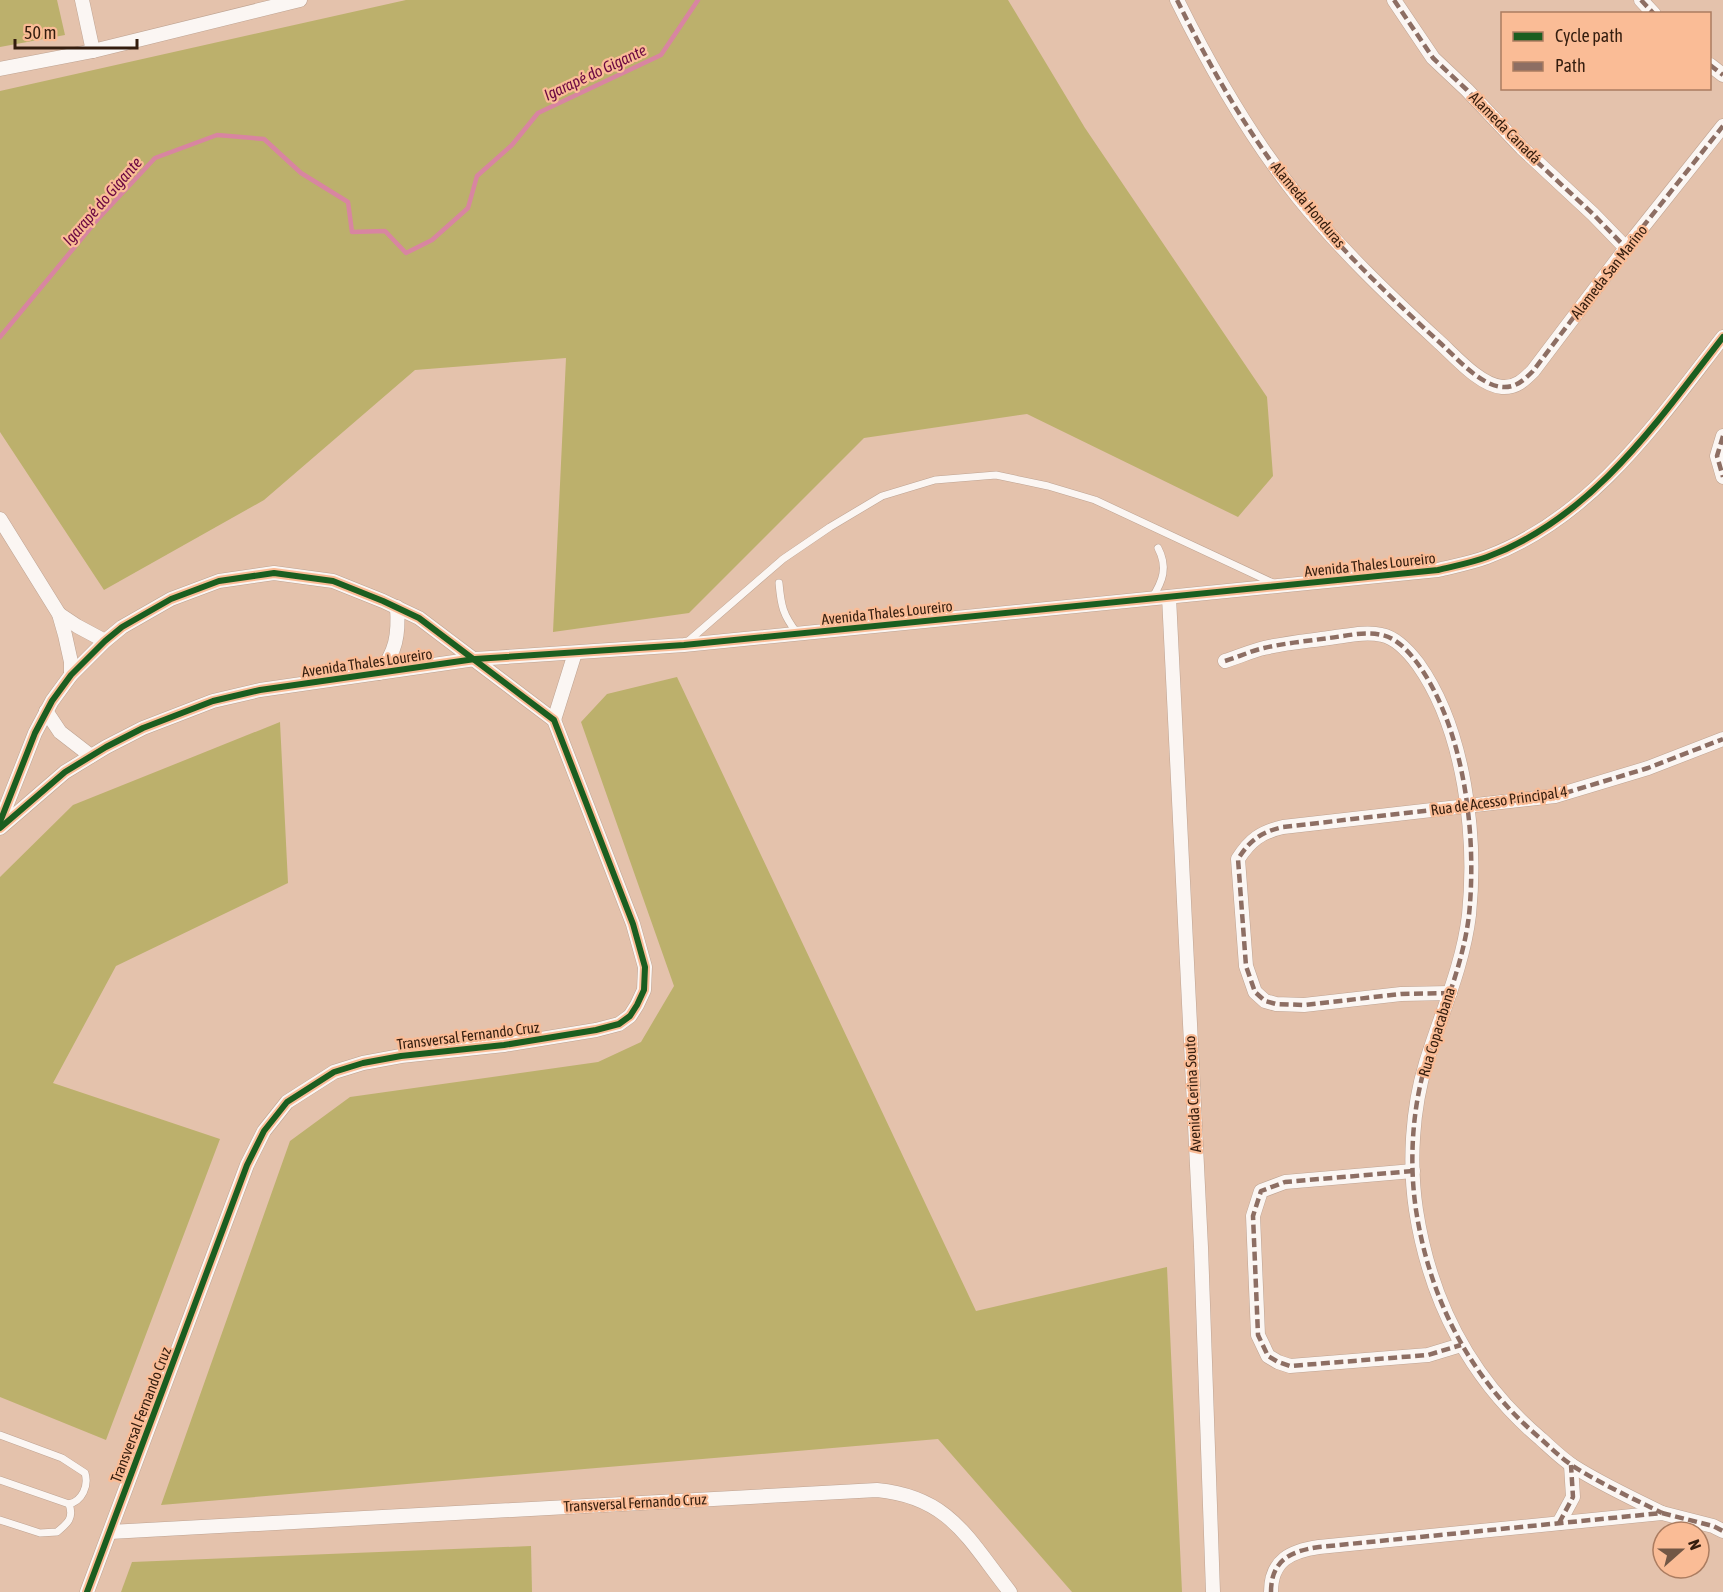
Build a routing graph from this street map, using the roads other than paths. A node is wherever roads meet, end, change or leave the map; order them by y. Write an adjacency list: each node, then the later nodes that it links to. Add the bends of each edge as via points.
1 (82, 0): 7 (street)
2 (300, 0): 7 (street)
3 (1177, 0): 14 (street, Alameda Honduras, via 1229,98 1298,197 1386,293)
4 (1394, 0): 12 (street, Alameda Canadá, via 1433,58)
5 (1641, 0): 6 (street)
6 (1652, 12)
7 (93, 51): 9 (street)
8 (1711, 66): 10 (street)
9 (0, 69)
10 (1723, 75)
11 (1723, 126): 12 (street, Alameda San Marino)
12 (1626, 248): 14 (street, Alameda San Marino, via 1533,371 1514,386 1500,387)
13 (1723, 337): 20 (street, Avenida Thales Loureiro, via 1634,449 1585,499 1526,539 1487,557 1438,570)
14 (1480, 379)
15 (1723, 436): 16 (street, via 1717,456)
16 (1723, 477)
17 (0, 519): 24 (street)
18 (1158, 548): 22 (lane, via 1163,557 1163,579)
19 (779, 584): 25 (lane, via 781,606)
20 (1280, 587): 21 (street, Avenida Thales Loureiro); 27 (lane, via 1095,500 996,476 935,480 882,496 830,527 783,560)
21 (1169, 597): 22 (street, Avenida Thales Loureiro); 54 (street, Avenida Cerina Souto, via 1201,1247)
22 (1152, 598): 25 (street, Avenida Thales Loureiro)
23 (397, 608): 26 (street, via 333,581 274,573 219,581 171,599); 29 (street, via 419,618); 31 (street, via 396,641 390,659)
24 (59, 614): 26 (street); 32 (street)
25 (797, 634): 27 (street, Avenida Thales Loureiro)
26 (105, 640): 32 (street)
27 (684, 645): 28 (street, Avenida Thales Loureiro)
28 (575, 653): 29 (street, Avenida Thales Loureiro); 34 (street)
29 (475, 659): 31 (street, Avenida Thales Loureiro); 34 (street)
30 (1225, 661): 37 (street, Rua Copacabana, via 1264,648 1353,635 1383,635 1392,639 1413,657 1443,708 1459,759)
31 (379, 673): 36 (street, Avenida Thales Loureiro, via 260,690 213,701 143,728)
32 (71, 675): 33 (street)
33 (46, 711): 36 (street, via 60,732); 38 (street)
34 (554, 720): 50 (street, Transversal Fernando Cruz, via 633,924 645,967 644,990 637,1005 619,1024 596,1030 363,1063 334,1072 287,1102 264,1131 248,1165)
35 (1723, 739): 37 (street, Rua de Acesso Principal 4, via 1648,768 1555,796)
36 (91, 756): 39 (street, Avenida Thales Loureiro, via 65,772)
37 (1467, 807): 40 (street, Rua Copacabana, via 1469,916); 40 (street, Rua de Acesso Principal 4, via 1267,830 1247,844 1238,859 1246,966 1255,992 1265,1001 1304,1005 1401,994)
38 (0, 822)
39 (0, 828)
40 (1450, 993): 41 (street, Rua Copacabana, via 1425,1067 1415,1115)
41 (1413, 1171): 42 (street, Rua Copacabana, via 1427,1260); 42 (street, via 1285,1182 1261,1191 1253,1216 1258,1335 1268,1356 1290,1366 1428,1355)
42 (1461, 1345): 44 (street, Rua Copacabana, via 1489,1386 1527,1428)
43 (0, 1435): 46 (lane, via 62,1458 85,1473 86,1488 76,1502)
44 (1570, 1465): 47 (street, Rua Copacabana); 49 (street, via 1573,1497)
45 (0, 1480): 46 (lane)
46 (69, 1504): 48 (lane, via 70,1519 57,1532 40,1533)
47 (1662, 1513): 49 (street); 51 (street)
48 (0, 1520)
49 (1559, 1523): 55 (street, via 1302,1549 1286,1556 1276,1568)
50 (110, 1532): 52 (street, Transversal Fernando Cruz); 53 (street, Transversal Fernando Cruz, via 877,1490 899,1492 941,1510)
51 (1723, 1532)
52 (87, 1592)
53 (1010, 1592)
54 (1213, 1592)
55 (1271, 1592)

